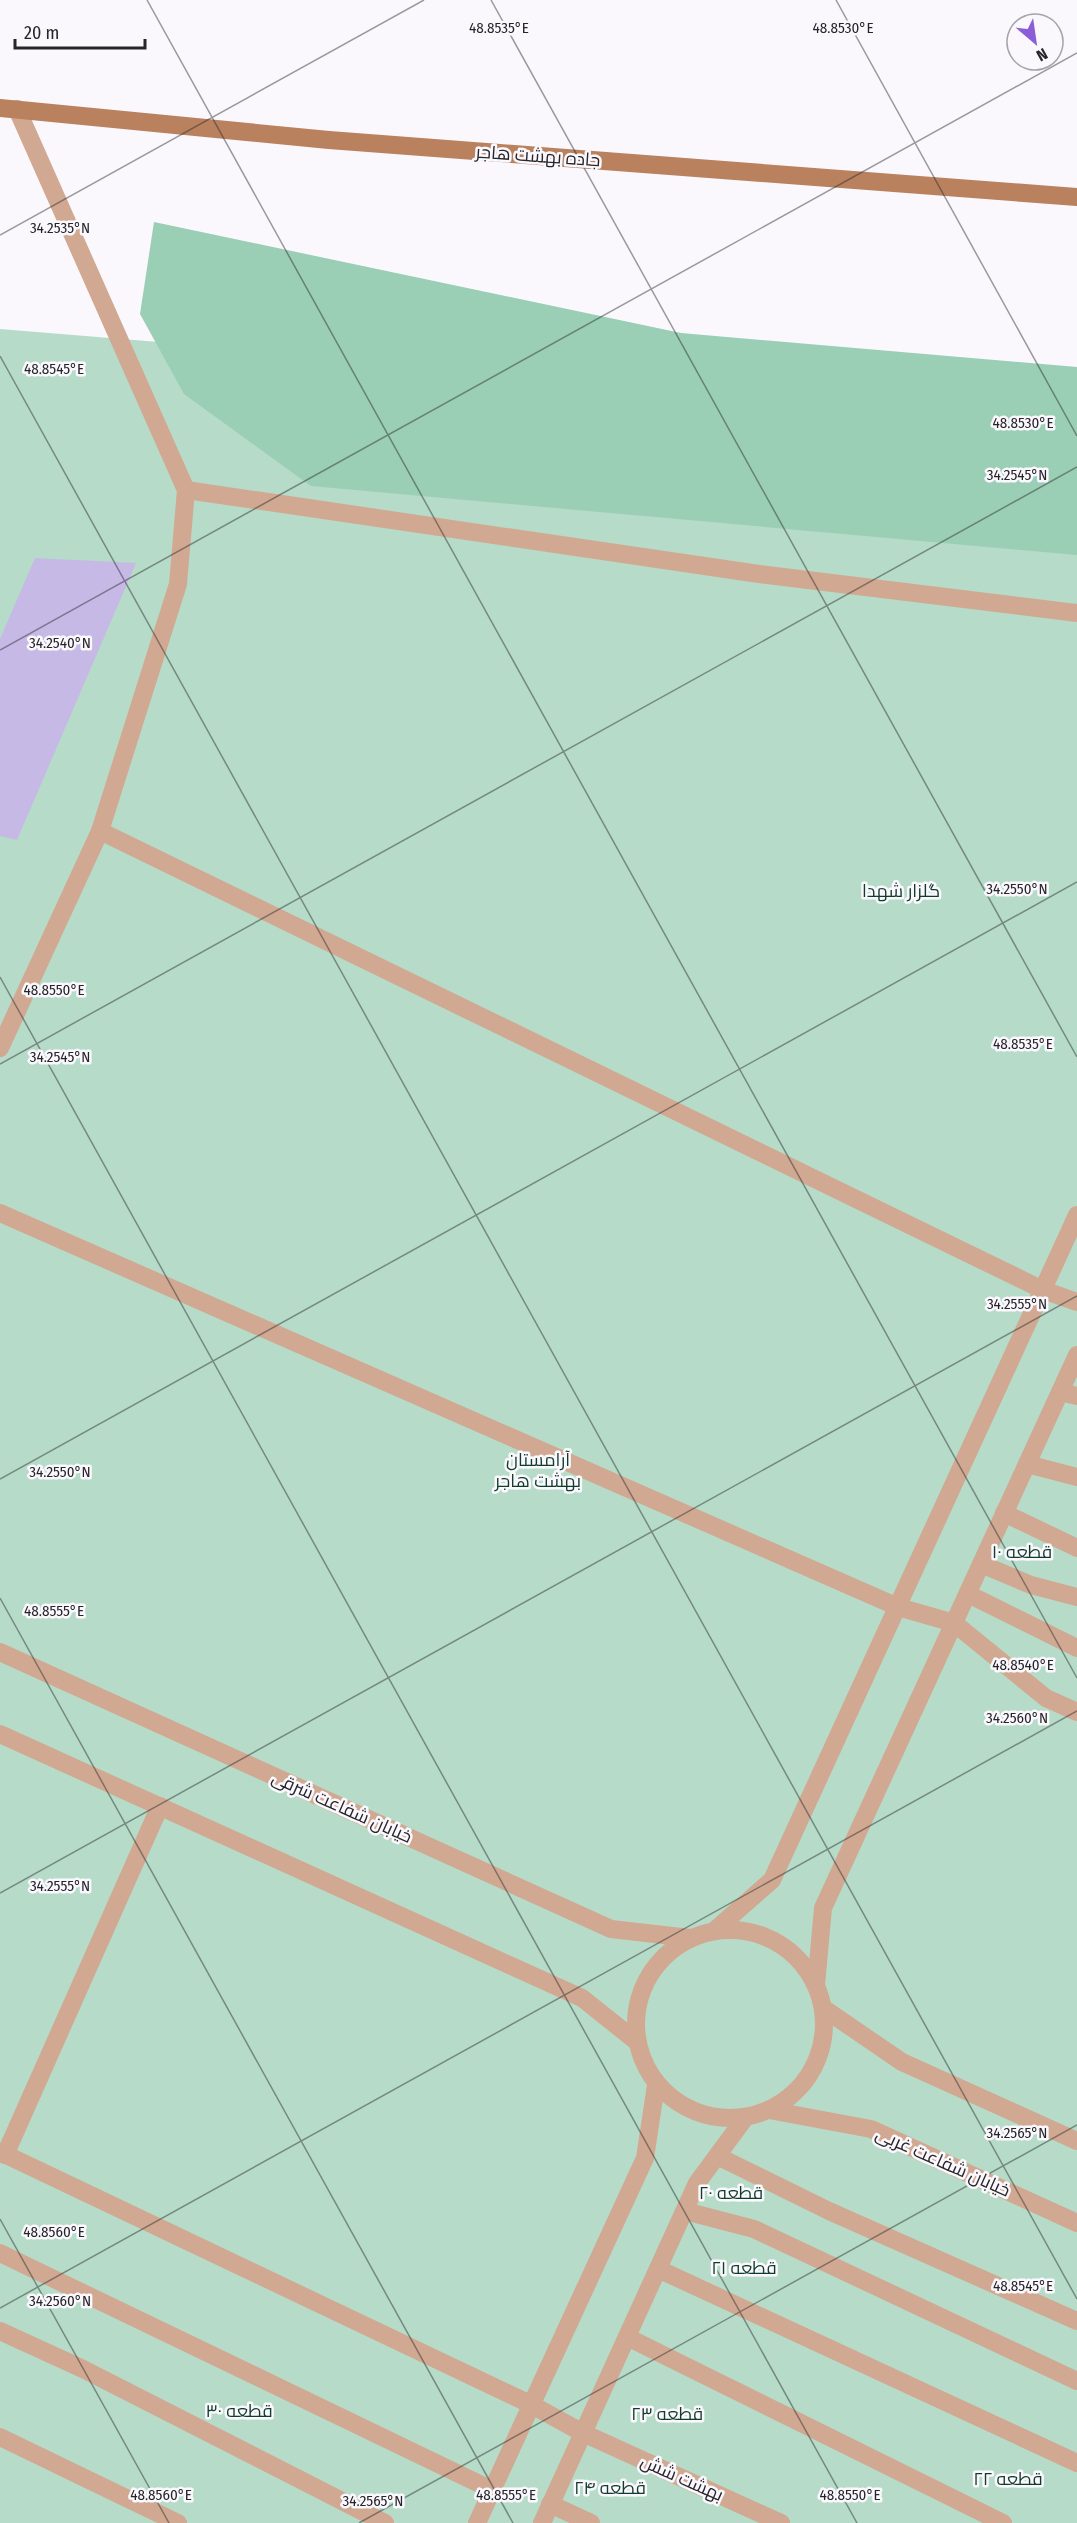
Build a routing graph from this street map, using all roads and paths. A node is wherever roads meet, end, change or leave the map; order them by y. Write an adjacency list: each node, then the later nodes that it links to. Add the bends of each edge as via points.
1 (8, 108): 2 (main road, جاده بهشت هاجر, via 329,140); 3 (street)
2 (1077, 197)
3 (186, 490): 4 (street, via 759,574); 5 (street, via 178,584)
4 (1077, 613)
5 (100, 831): 6 (street); 9 (street)
6 (0, 1048)
7 (0, 1213): 20 (street)
8 (1077, 1215): 9 (street)
9 (1043, 1290): 10 (street); 20 (street)
10 (1077, 1302)
11 (1077, 1355): 12 (street)
12 (1069, 1394): 13 (street)
13 (1027, 1464): 14 (street); 15 (street)
14 (1077, 1477)
15 (1004, 1513): 16 (street); 17 (street)
16 (1077, 1548)
17 (981, 1564): 18 (street); 19 (street, via 1031,1586)
18 (968, 1594): 21 (street); 22 (street)
19 (1077, 1597)
20 (898, 1607): 21 (street); 27 (street, via 772,1880)
21 (954, 1623): 24 (street, via 1046,1698); 29 (street, via 823,1908)
22 (1077, 1648)
23 (0, 1652): 28 (street, خیابان شفاعت شرقی, via 611,1929)
24 (1077, 1713)
25 (0, 1734): 26 (street)
26 (160, 1806): 31 (street, via 582,1998); 36 (street)
27 (714, 1931): 28 (street); 29 (street, via 763,1935 803,1964)
28 (690, 1938): 31 (street, via 652,1969 640,1992 635,2015)
29 (816, 1985): 30 (street)
30 (823, 2008): 33 (street, via 819,2057 790,2097); 35 (street, via 902,2062)
31 (636, 2041): 32 (street, via 643,2064)
32 (656, 2085): 34 (street, via 674,2101 697,2113 721,2119); 46 (street, via 645,2158)
33 (769, 2110): 34 (street); 39 (street, خیابان شفاعت غربی, via 871,2129)
34 (745, 2118): 37 (street)
35 (1077, 2141)
36 (3, 2153): 46 (street, بهشت شش)
37 (717, 2156): 38 (street, via 697,2183); 42 (street, via 829,2211)
38 (685, 2211): 41 (street); 45 (street, via 754,2229)
39 (1077, 2223)
40 (0, 2253): 50 (street)
41 (658, 2269): 44 (street); 49 (street)
42 (1077, 2321)
43 (0, 2331): 53 (street, via 83,2369)
44 (627, 2337): 47 (street); 58 (street)
45 (1077, 2381)
46 (532, 2405): 47 (street, بهشت شش); 50 (street)
47 (583, 2433): 51 (street); 57 (street, بهشت شش)
48 (0, 2437): 52 (street)
49 (1077, 2463)
50 (492, 2490): 54 (street)
51 (550, 2504): 55 (street); 56 (street)
52 (178, 2523)
53 (385, 2523)
54 (477, 2523)
55 (542, 2523)
56 (591, 2523)
57 (781, 2523)
58 (1003, 2523)

